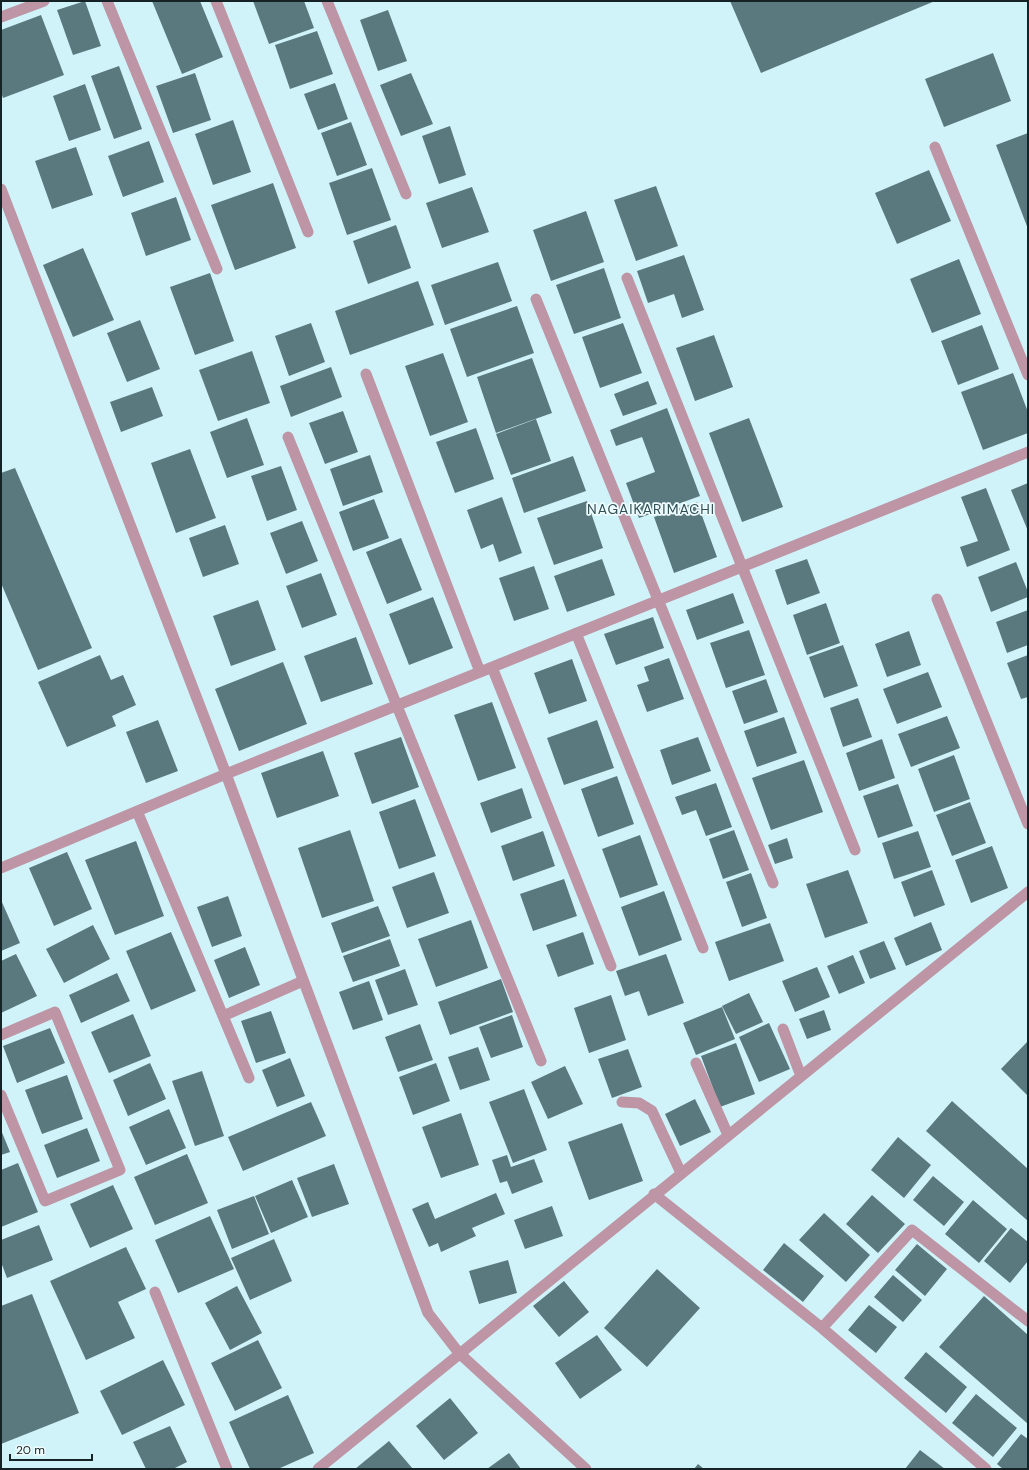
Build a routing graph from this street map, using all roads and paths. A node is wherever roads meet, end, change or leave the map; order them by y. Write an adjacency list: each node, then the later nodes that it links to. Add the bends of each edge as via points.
1 (44, 1): 5 (street)
2 (107, 1): 10 (street)
3 (216, 1): 9 (street)
4 (327, 1): 8 (street)
5 (1, 17)
6 (936, 147): 14 (street)
7 (1, 189): 24 (street)
8 (406, 194)
9 (308, 232)
10 (217, 269)
11 (627, 278): 17 (street)
12 (536, 299): 19 (street)
13 (366, 374): 22 (street)
14 (1028, 375)
15 (288, 437): 23 (street)
16 (1028, 452): 17 (street)
17 (742, 567): 19 (street); 27 (street)
18 (937, 599): 26 (street)
19 (658, 601): 20 (street); 29 (street)
20 (576, 633): 21 (street); 31 (street)
21 (492, 667): 22 (street); 32 (street)
22 (480, 672): 23 (street)
23 (397, 705): 24 (street); 37 (street)
24 (226, 774): 25 (street); 33 (street)
25 (137, 812): 28 (street); 34 (street)
26 (1028, 824)
27 (855, 850)
28 (1, 868)
29 (774, 883)
30 (1028, 892): 39 (street)
31 (703, 948)
32 (611, 966)
33 (303, 981): 34 (street); 49 (street, via 428,1314)
34 (223, 1016): 40 (street)
35 (783, 1029): 39 (street)
36 (1, 1035): 41 (street, via 55,1012 120,1170 45,1201)
37 (541, 1061)
38 (696, 1063): 43 (street)
39 (801, 1076): 43 (street)
40 (249, 1078)
41 (1, 1095)
42 (622, 1102): 44 (street, via 639,1103 652,1112)
43 (728, 1135): 44 (street)
44 (681, 1173): 45 (street)
45 (654, 1194): 48 (street); 49 (street)
46 (155, 1292): 50 (street)
47 (1028, 1321): 48 (street, via 912,1230)
48 (822, 1328): 53 (street)
49 (459, 1353): 51 (street); 52 (street)
50 (227, 1469)
51 (318, 1469)
52 (586, 1469)
53 (986, 1469)

